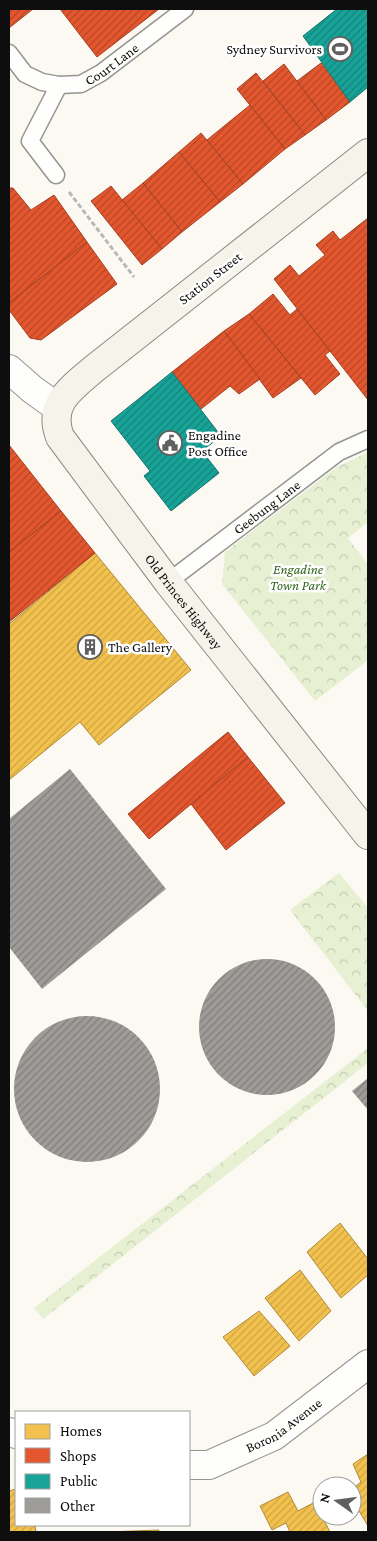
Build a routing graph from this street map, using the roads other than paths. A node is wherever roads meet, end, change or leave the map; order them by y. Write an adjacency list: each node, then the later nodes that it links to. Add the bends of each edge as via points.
1 (185, 9): 3 (lane, Court Lane, via 101,74 81,84)
2 (9, 53): 3 (lane, Court Lane, via 24,74)
3 (58, 85): 5 (lane, via 30,141)
4 (368, 153): 7 (street, Station Street, via 95,368)
5 (56, 175)
6 (9, 369): 7 (street)
7 (57, 407): 9 (street, Old Princes Highway, via 55,426 60,437)
8 (368, 439): 9 (lane, Geebung Lane, via 339,452)
9 (168, 582): 10 (street, Old Princes Highway)
10 (368, 835)
11 (368, 1364): 12 (street, Boronia Avenue, via 274,1436 209,1465)
12 (190, 1465)

